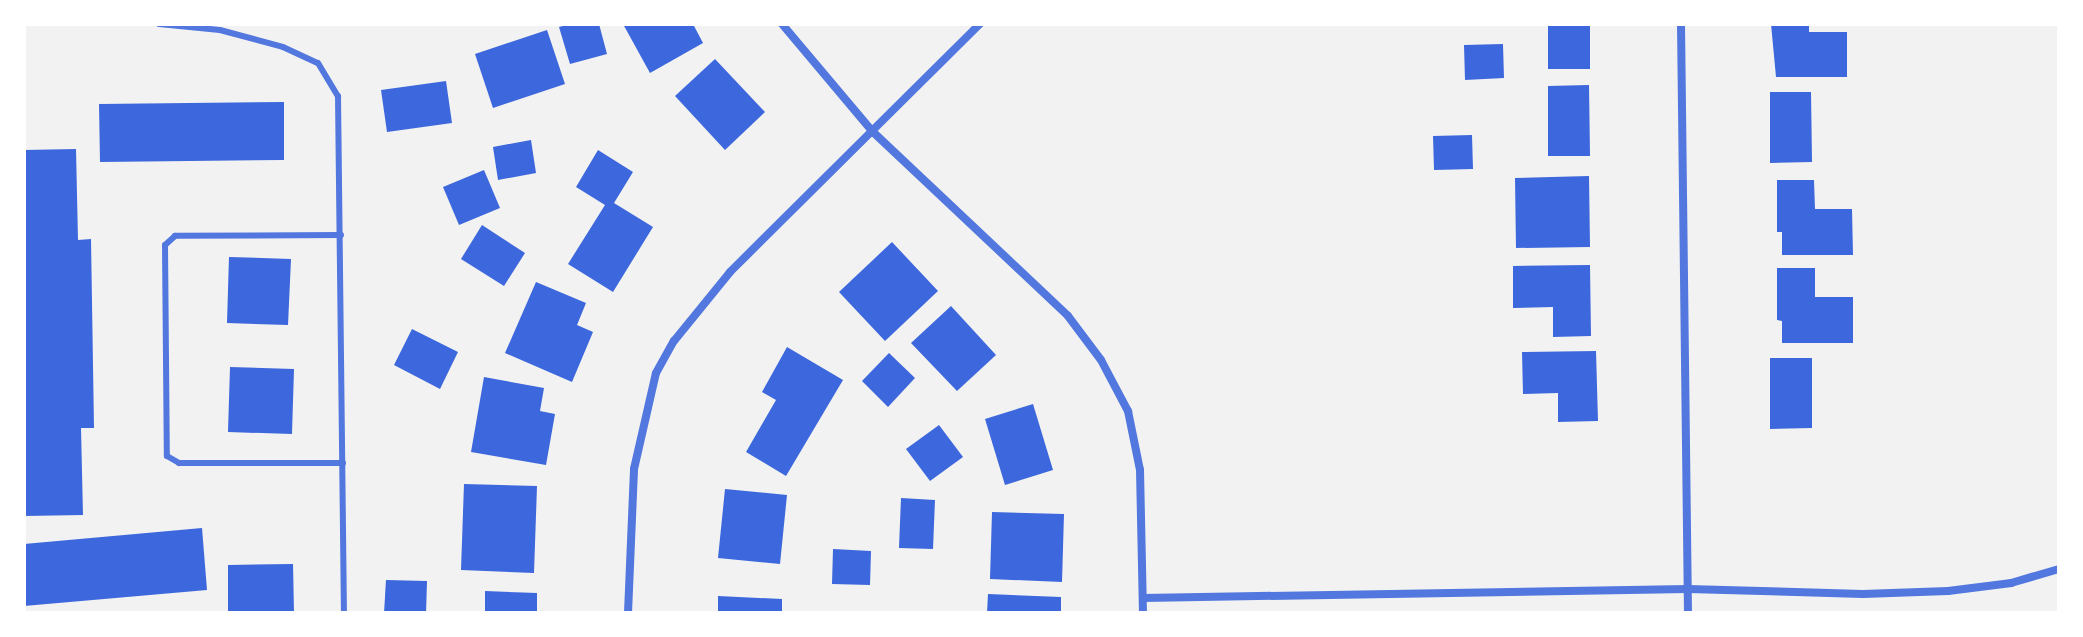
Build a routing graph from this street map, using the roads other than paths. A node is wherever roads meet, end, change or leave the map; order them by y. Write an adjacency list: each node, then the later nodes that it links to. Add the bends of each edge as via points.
1 (159, 24): 6 (lane, via 220,30 318,63 338,96)
2 (782, 24): 5 (street)
3 (980, 24): 5 (street)
4 (1681, 24): 9 (street)
5 (873, 132): 10 (street, via 1068,316 1101,360 1128,411 1140,470); 12 (street, via 696,308 656,373 634,469)
6 (341, 235): 7 (lane); 7 (lane, via 175,236 165,245 167,456 179,463)
7 (343, 463): 11 (lane)
8 (2059, 569): 9 (street, via 2011,583 1948,591)
9 (1688, 589): 10 (street); 14 (street)
10 (1143, 598): 13 (street)
11 (344, 613)
12 (628, 613)
13 (1143, 613)
14 (1688, 613)

